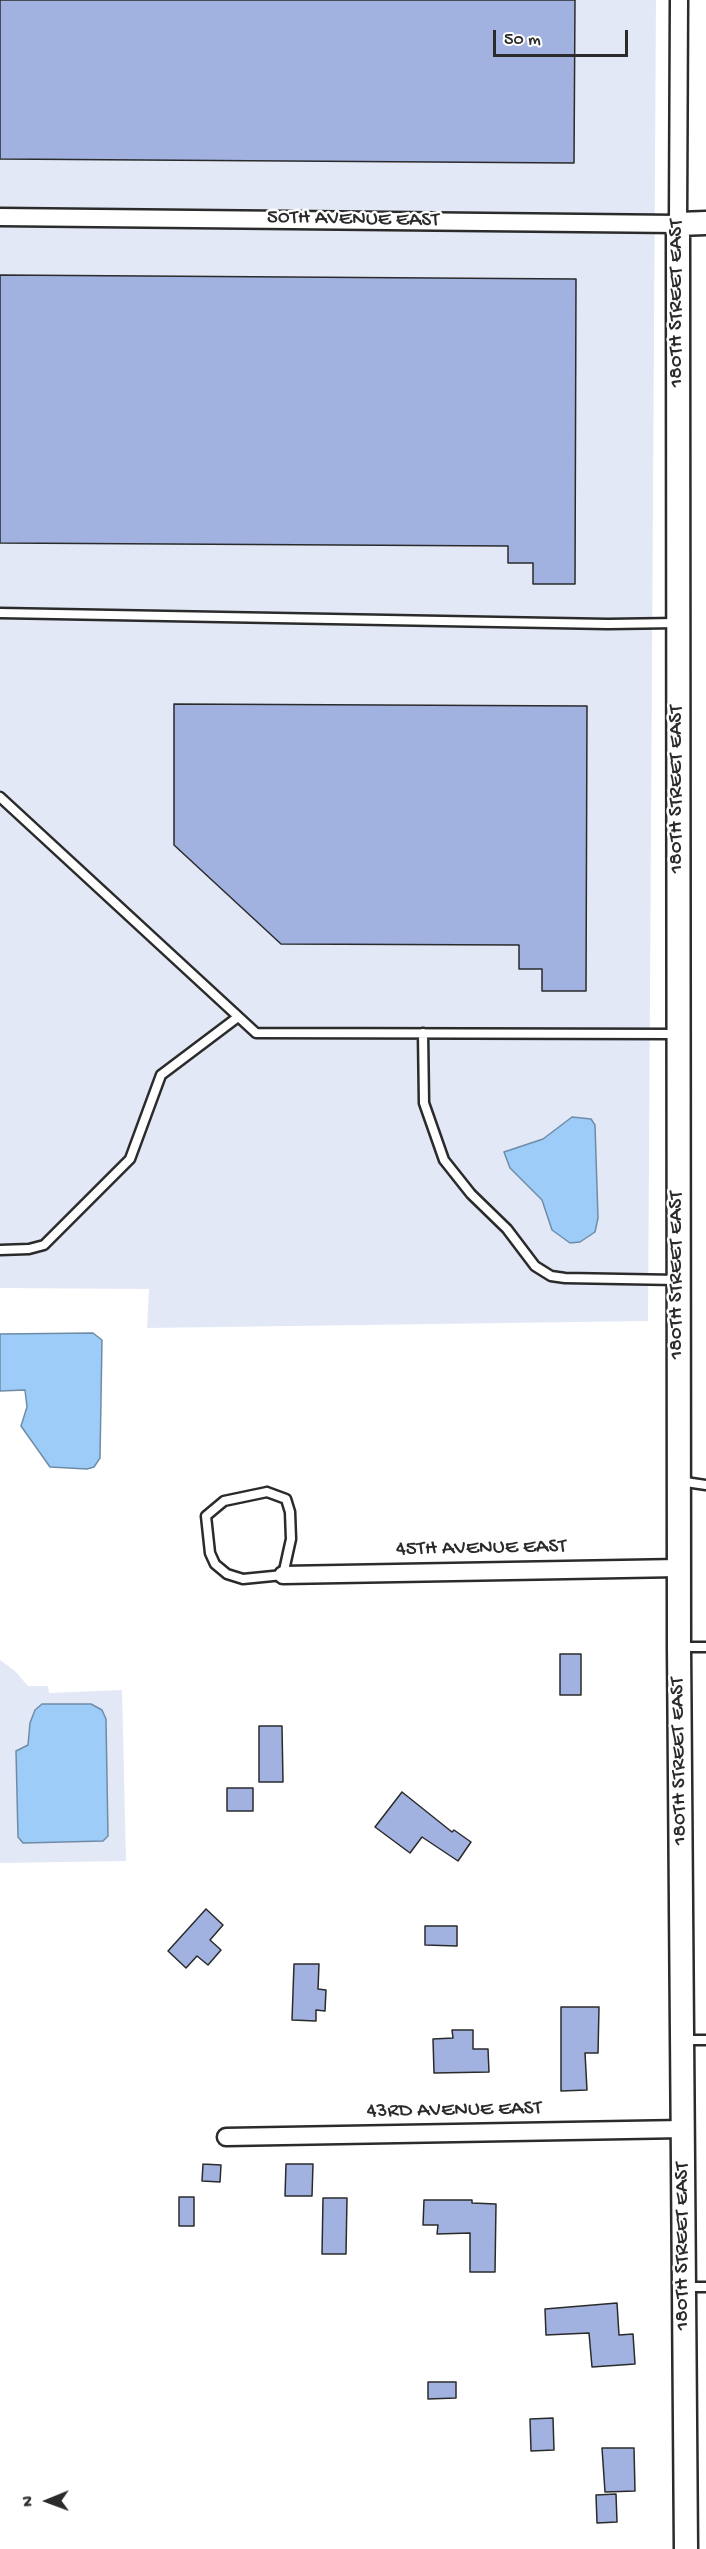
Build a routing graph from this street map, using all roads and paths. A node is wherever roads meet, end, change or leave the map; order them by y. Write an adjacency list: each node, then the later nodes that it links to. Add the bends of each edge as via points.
1 (679, 0): 4 (street, 180TH STREET EAST)
2 (0, 217): 4 (street, 50TH AVENUE EAST)
3 (706, 223): 4 (street, 50TH AVENUE EAST)
4 (678, 224): 6 (street, 180TH STREET EAST)
5 (0, 613): 6 (lane)
6 (678, 623): 10 (street, 180TH STREET EAST)
7 (0, 797): 8 (lane)
8 (238, 1017): 9 (lane, via 256,1033); 11 (lane, via 161,1075 130,1158 44,1245)
9 (423, 1033): 10 (lane); 12 (lane, via 424,1103 444,1160 507,1229 534,1266 551,1276 565,1278)
10 (677, 1034): 12 (street, 180TH STREET EAST)
11 (0, 1250)
12 (678, 1280): 13 (street, 180TH STREET EAST)
13 (679, 1480): 14 (lane); 15 (street, 180TH STREET EAST)
14 (706, 1485)
15 (679, 1568): 16 (street, 45TH AVENUE EAST); 17 (street, 180TH STREET EAST)
16 (283, 1575): 16 (lane, via 243,1579 227,1575 210,1553 206,1516 210,1510 224,1501 267,1492 286,1499 291,1539)
17 (679, 1647): 18 (lane); 19 (street, 180TH STREET EAST)
18 (706, 1647)
19 (682, 2040): 20 (lane); 21 (street, 180TH STREET EAST)
20 (706, 2040)
21 (683, 2129): 22 (street, 43RD AVENUE EAST); 23 (street, 180TH STREET EAST)
22 (226, 2137)
23 (695, 2287): 24 (street, 180TH STREET EAST)
24 (686, 2549)

